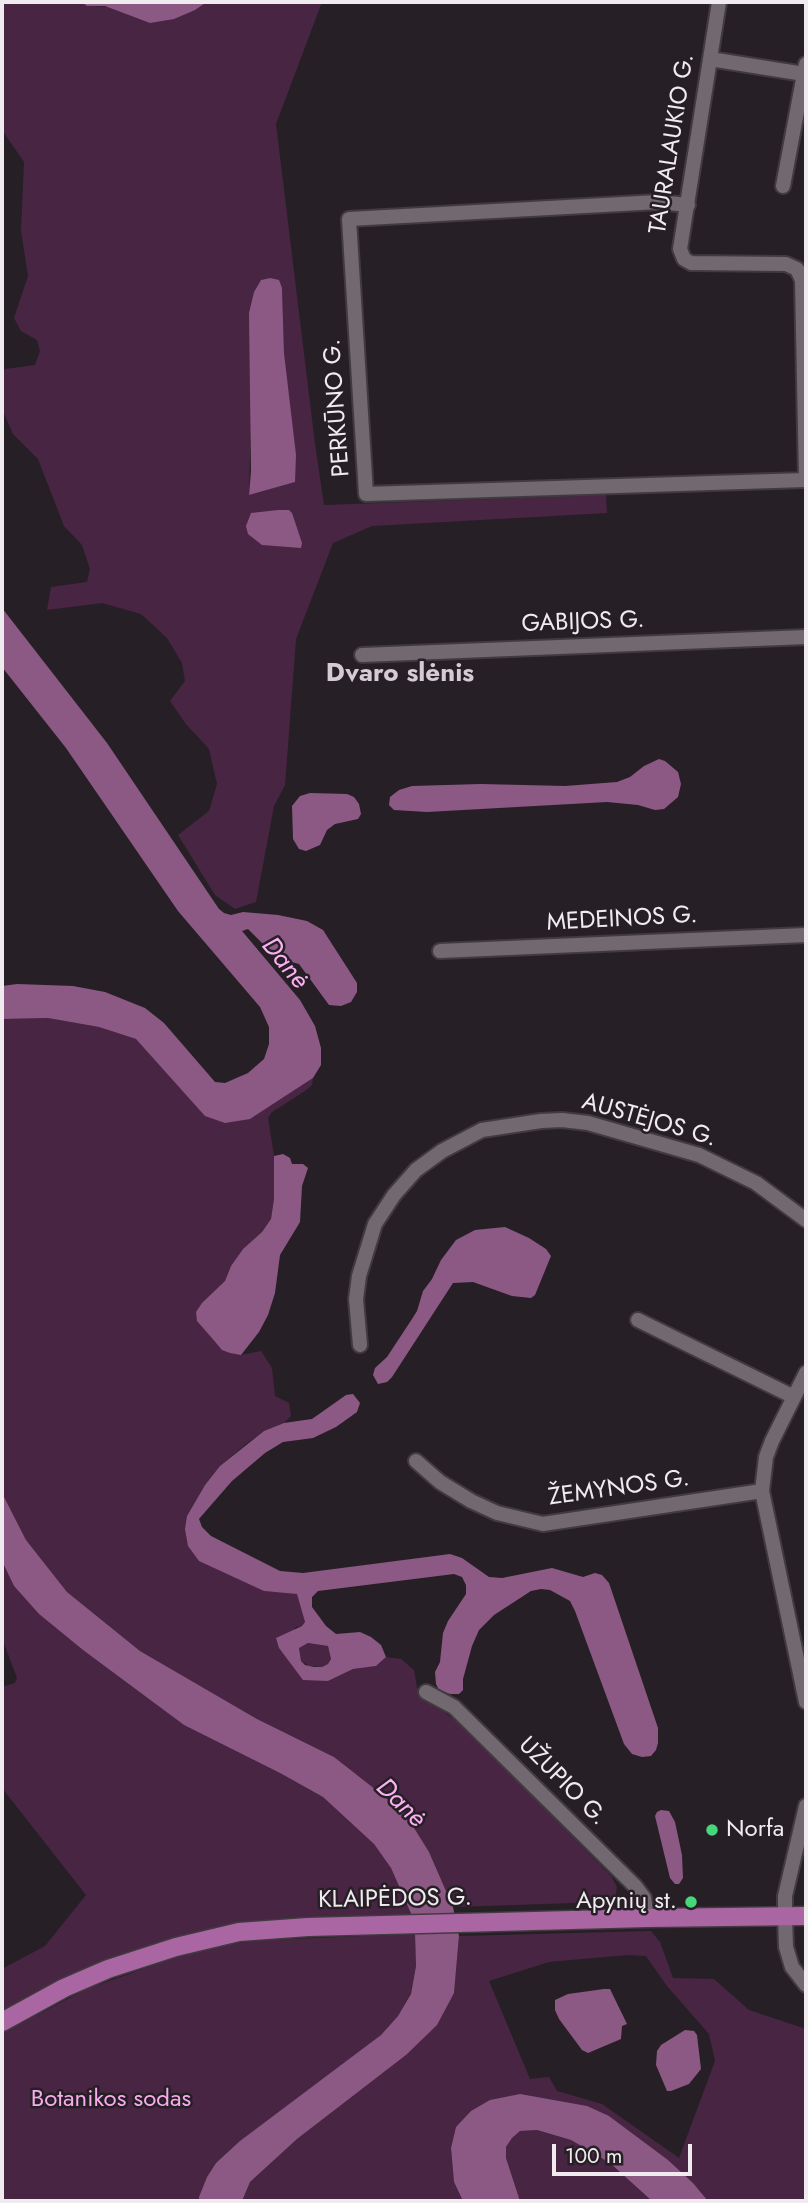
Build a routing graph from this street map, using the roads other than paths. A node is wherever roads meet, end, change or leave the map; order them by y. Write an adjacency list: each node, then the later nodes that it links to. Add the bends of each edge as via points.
1 (719, 2): 2 (street, TAURALAUKIO G.)
2 (709, 59): 3 (street); 5 (street, TAURALAUKIO G.)
3 (805, 69): 4 (street)
4 (783, 186)
5 (688, 205): 6 (street, TAURALAUKIO G., via 680,249 684,259 699,264 786,264 797,269 802,280); 6 (street, PERKŪNO G., via 658,202 349,219 366,494)
6 (806, 480)
7 (806, 637): 8 (street, GABIJOS G.)
8 (362, 655)
9 (806, 935): 10 (street, MEDEINOS G.)
10 (440, 951)
11 (806, 1220): 13 (street, AUSTĖJOS G., via 732,1169 629,1134 562,1120 482,1130 415,1171 375,1224 356,1299)
12 (638, 1321): 15 (street)
13 (360, 1346)
14 (806, 1373): 15 (street)
15 (794, 1397): 17 (street, via 766,1457)
16 (416, 1461): 17 (street, ŽEMYNOS G., via 471,1501 497,1513 543,1524)
17 (762, 1491): 19 (street)
18 (426, 1692): 23 (street, UŽUPIO G., via 454,1707 635,1886 644,1898)
19 (806, 1702)
20 (806, 1806): 22 (street, via 785,1896)
21 (806, 1916): 22 (main road, KLAIPĖDOS G.)
22 (785, 1917): 23 (main road, KLAIPĖDOS G.); 24 (street, via 786,1947 792,1966)
23 (647, 1918): 25 (main road, KLAIPĖDOS G., via 274,1928 206,1939 108,1969)
24 (806, 1985)
25 (2, 2022)

